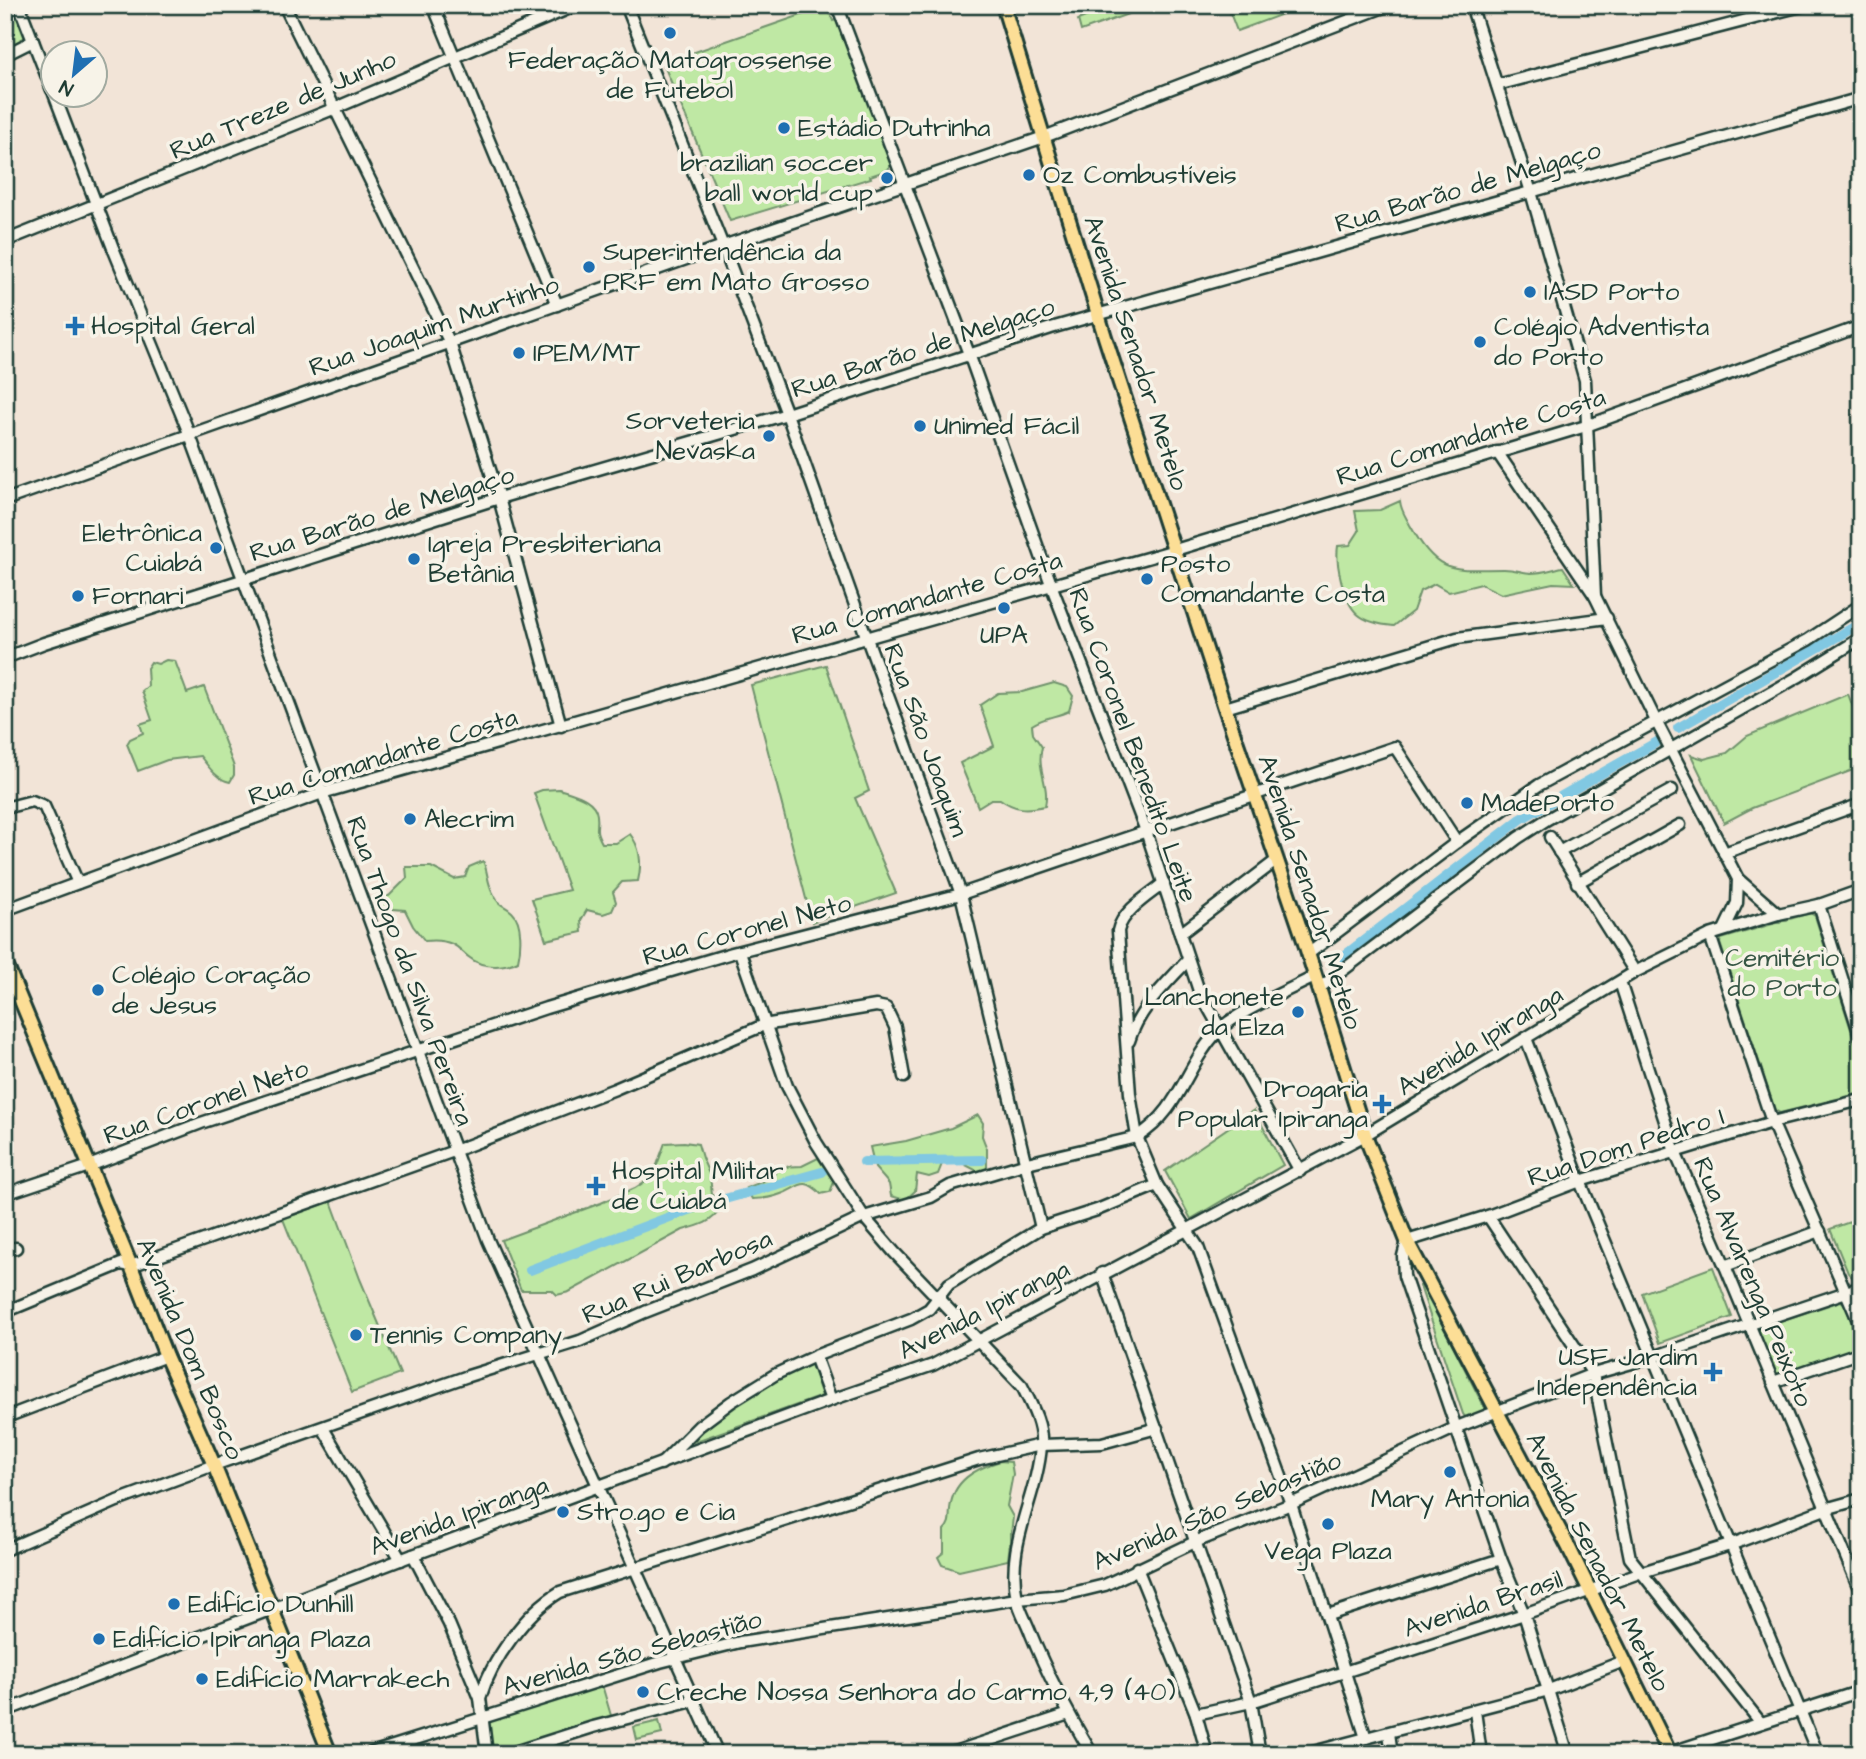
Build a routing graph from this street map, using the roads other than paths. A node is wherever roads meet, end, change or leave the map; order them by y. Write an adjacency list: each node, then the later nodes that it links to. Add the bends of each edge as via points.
1 (19, 5): 11 (street, Rua Thogo da Silva Pereira)
2 (284, 5): 18 (street)
3 (433, 5): 14 (street)
4 (577, 5): 14 (street, Rua Treze de Junho)
5 (626, 5): 24 (street, Rua São Joaquim)
6 (837, 5): 20 (street, Rua Coronel Benedito Leite)
7 (1003, 5): 19 (main road, Avenida Senador Metelo)
8 (1389, 5): 19 (street, Rua Joaquim Murtinho)
9 (1471, 5): 15 (street)
10 (1805, 5): 15 (street)
11 (33, 41): 12 (street, Rua Thogo da Silva Pereira); 13 (street)
12 (38, 54)
13 (5, 55)
14 (453, 57): 18 (street, Rua Treze de Junho); 25 (street)
15 (1497, 85): 21 (street)
16 (1861, 98): 21 (street, Rua Barão de Melgaço)
17 (59, 108): 22 (street, Rua Thogo da Silva Pereira)
18 (333, 109): 22 (street, Rua Treze de Junho); 28 (street)
19 (1044, 137): 20 (street, Rua Joaquim Murtinho); 26 (main road, Avenida Senador Metelo)
20 (905, 184): 24 (street, Rua Joaquim Murtinho); 29 (street, Rua Coronel Benedito Leite)
21 (1531, 192): 26 (street, Rua Barão de Melgaço); 31 (street, via 1585,380)
22 (96, 204): 23 (street, Rua Treze de Junho); 32 (street, Rua Thogo da Silva Pereira)
23 (5, 241)
24 (723, 246): 25 (street, Rua Joaquim Murtinho); 30 (street, Rua São Joaquim)
25 (557, 305): 28 (street, Rua Joaquim Murtinho)
26 (1099, 314): 29 (street, Rua Barão de Melgaço); 36 (main road, Avenida Senador Metelo)
27 (1861, 326): 31 (street, Rua Comandante Costa)
28 (450, 344): 32 (street, Rua Joaquim Murtinho); 34 (street)
29 (969, 354): 30 (street, Rua Barão de Melgaço); 38 (street, Rua Coronel Benedito Leite)
30 (787, 414): 34 (street, Rua Barão de Melgaço); 42 (street, Rua São Joaquim)
31 (1586, 426): 33 (street, Rua Comandante Costa); 39 (street)
32 (188, 433): 35 (street, Rua Joaquim Murtinho); 37 (street, Rua Thogo da Silva Pereira)
33 (1497, 452): 36 (street, Rua Comandante Costa); 39 (street)
34 (499, 498): 37 (street, Rua Barão de Melgaço); 47 (street)
35 (5, 500)
36 (1175, 550): 38 (street, Rua Comandante Costa); 45 (main road, Avenida Senador Metelo)
37 (242, 579): 44 (street, Rua Barão de Melgaço); 50 (street, Rua Thogo da Silva Pereira)
38 (1051, 584): 42 (street, Rua Comandante Costa); 55 (street, Rua Coronel Benedito Leite)
39 (1595, 596): 41 (street)
40 (1861, 605): 46 (street, via 1808,640)
41 (1606, 618): 45 (street, via 1457,638); 46 (street)
42 (866, 636): 47 (street, Rua Comandante Costa); 66 (street, Rua São Joaquim)
43 (1861, 638): 48 (street, Rua Rui Barbosa)
44 (5, 658)
45 (1226, 708): 51 (main road, Avenida Senador Metelo)
46 (1656, 721): 48 (street); 57 (street, via 1539,785)
47 (561, 726): 50 (street, Rua Comandante Costa)
48 (1671, 749): 59 (street); 79 (street, Rua Rui Barbosa, via 1518,838)
49 (1672, 790): 58 (street)
50 (322, 793): 62 (street, Rua Comandante Costa); 87 (street, Rua Thogo da Silva Pereira)
51 (1256, 794): 55 (street, Rua Coronel Neto); 57 (street, Rua Coronel Neto, via 1395,747); 60 (main road, Avenida Senador Metelo)
52 (1861, 804): 59 (street)
53 (5, 808): 62 (street, via 32,800 44,806)
54 (1680, 825): 64 (street)
55 (1146, 831): 63 (street, Rua Coronel Benedito Leite); 66 (street, Rua Coronel Neto)
56 (1550, 837): 58 (street)
57 (1457, 842): 74 (street)
58 (1559, 852): 64 (street)
59 (1724, 853): 61 (street)
60 (1277, 860): 71 (street); 74 (main road, Avenida Senador Metelo)
61 (1738, 878): 69 (street); 70 (street, via 1737,903)
62 (78, 883): 68 (street, Rua Comandante Costa)
63 (1164, 883): 71 (street, Rua Coronel Benedito Leite); 86 (street, via 1119,925)
64 (1577, 883): 77 (street)
65 (1861, 890): 67 (street, Avenida Ipiranga)
66 (961, 894): 73 (street, Rua Coronel Neto); 95 (street, Rua São Joaquim)
67 (1819, 905): 69 (street, Avenida Ipiranga); 81 (street)
68 (5, 910)
69 (1778, 914): 70 (street, Avenida Ipiranga)
70 (1724, 930): 72 (street, Avenida Ipiranga)
71 (1180, 934): 75 (street, Rua Coronel Benedito Leite)
72 (1710, 935): 77 (street, Avenida Ipiranga); 90 (street)
73 (740, 952): 82 (street); 87 (street, Rua Coronel Neto)
74 (1308, 954): 79 (main road, Avenida Senador Metelo)
75 (1188, 960): 83 (street, Rua Coronel Benedito Leite, via 1199,991); 86 (street, via 1144,1009)
76 (5, 962): 96 (main road, Avenida Dom Bosco)
77 (1634, 972): 78 (street, Avenida Ipiranga)
78 (1620, 982): 84 (street, Avenida Ipiranga); 94 (street, Rua Alvarenga Peixoto)
79 (1316, 983): 83 (street, Rua Rui Barbosa, via 1250,1010); 91 (main road, Avenida Senador Metelo)
80 (1861, 998): 81 (street)
81 (1849, 1001): 85 (street)
82 (764, 1025): 88 (street, via 886,1008 895,1027); 93 (street); 102 (street, via 787,1086 816,1142)
83 (1221, 1028): 92 (street, Rua Rui Barbosa, via 1165,1114); 97 (street, Rua Coronel Benedito Leite)
84 (1525, 1038): 91 (street, Avenida Ipiranga); 98 (street)
85 (1861, 1038)
86 (1127, 1048): 92 (street)
87 (417, 1050): 93 (street, Rua Thogo da Silva Pereira); 96 (street, Rua Coronel Neto)
88 (904, 1077)
89 (1861, 1100): 90 (street, Rua Dom Pedro I)
90 (1772, 1122): 94 (street, Rua Dom Pedro I); 105 (street)
91 (1365, 1135): 97 (street, Avenida Ipiranga); 106 (main road, Avenida Senador Metelo)
92 (1137, 1137): 95 (street, Rua Rui Barbosa); 99 (street)
93 (454, 1151): 107 (street); 118 (street, Rua Thogo da Silva Pereira)
94 (1675, 1152): 98 (street, Rua Dom Pedro I); 108 (street, Rua Alvarenga Peixoto)
95 (1027, 1163): 102 (street, Rua Rui Barbosa); 103 (street, Rua São Joaquim)
96 (89, 1166): 100 (street, Rua Coronel Neto); 107 (main road, Avenida Dom Bosco)
97 (1300, 1171): 104 (street, Avenida Ipiranga)
98 (1580, 1181): 101 (street, Rua Dom Pedro I); 121 (street)
99 (1157, 1185): 103 (street); 104 (street)
100 (5, 1194)
101 (1488, 1216): 106 (street, Rua Dom Pedro I); 122 (street)
102 (864, 1217): 112 (street); 118 (street, Rua Rui Barbosa, via 752,1270)
103 (1041, 1228): 112 (street, via 949,1284)
104 (1186, 1229): 109 (street, Avenida Ipiranga); 135 (street, via 1198,1247)
105 (1820, 1231): 108 (street); 111 (street)
106 (1407, 1241): 126 (main road, Avenida Senador Metelo); 127 (street, via 1404,1276)
107 (131, 1266): 113 (street, via 121,1264); 119 (main road, Avenida Dom Bosco)
108 (1725, 1266): 114 (street, Rua Alvarenga Peixoto)
109 (1102, 1273): 116 (street, Avenida Ipiranga); 129 (street)
110 (1861, 1287): 111 (street, Avenida São Sebastião)
111 (1846, 1291): 114 (street, Avenida São Sebastião); 115 (street)
112 (938, 1297): 116 (street); 120 (street, via 929,1309 911,1319)
113 (5, 1312)
114 (1749, 1325): 121 (street, Avenida São Sebastião); 123 (street, Rua Alvarenga Peixoto)
115 (1861, 1326)
116 (979, 1339): 124 (street, Avenida Ipiranga, via 933,1365); 130 (street, via 1022,1386 1040,1428)
117 (1861, 1352): 123 (street)
118 (538, 1354): 128 (street, Rua Rui Barbosa); 133 (street, Rua Thogo da Silva Pereira)
119 (166, 1356): 125 (street); 131 (main road, Avenida Dom Bosco)
120 (815, 1356): 124 (street); 132 (street, via 731,1402 687,1436)
121 (1653, 1357): 122 (street, Avenida São Sebastião); 138 (street)
122 (1593, 1374): 126 (street, Avenida São Sebastião); 145 (street, via 1630,1558)
123 (1773, 1382): 136 (street, Rua Alvarenga Peixoto)
124 (831, 1400): 132 (street, Avenida Ipiranga)
125 (14, 1414)
126 (1496, 1414): 127 (street, Avenida São Sebastião); 146 (main road, Avenida Senador Metelo)
127 (1457, 1427): 135 (street, Avenida São Sebastião); 141 (street)
128 (323, 1428): 131 (street, Rua Rui Barbosa); 142 (street)
129 (1157, 1428): 130 (street, via 1102,1443); 137 (street)
130 (1041, 1445): 143 (street, via 979,1459); 148 (street, via 1018,1534)
131 (214, 1465): 139 (street, Rua Rui Barbosa); 149 (main road, Avenida Dom Bosco)
132 (660, 1465): 133 (street, Avenida Ipiranga)
133 (598, 1487): 140 (street, Avenida Ipiranga); 143 (street, Rua Thogo da Silva Pereira)
134 (1861, 1499): 136 (street, Avenida Brasil)
135 (1291, 1504): 137 (street, Avenida São Sebastião); 151 (street)
136 (1825, 1509): 138 (street, Avenida Brasil); 147 (street, Rua Alvarenga Peixoto)
137 (1195, 1542): 144 (street, Avenida São Sebastião); 159 (street)
138 (1730, 1545): 145 (street, Avenida Brasil); 160 (street)
139 (5, 1550)
140 (413, 1555): 142 (street, Avenida Ipiranga); 157 (street)
141 (1501, 1559): 150 (street); 151 (street)
142 (401, 1560): 149 (street, Avenida Ipiranga)
143 (635, 1568): 152 (street, Rua Thogo da Silva Pereira); 157 (street, via 552,1597 499,1656)
144 (1137, 1568): 148 (street, Avenida São Sebastião, via 1105,1585); 164 (street)
145 (1639, 1573): 146 (street, Avenida Brasil); 166 (street)
146 (1590, 1591): 150 (street, Avenida Brasil); 153 (main road, Avenida Senador Metelo)
147 (1861, 1593)
148 (1017, 1599): 152 (street, Avenida São Sebastião, via 783,1634); 163 (street, via 1046,1672)
149 (272, 1609): 161 (street, Avenida Ipiranga); 171 (main road, Avenida Dom Bosco)
150 (1524, 1614): 154 (street, Avenida Brasil); 155 (street)
151 (1328, 1615): 154 (street)
152 (674, 1658): 158 (street, Rua Thogo da Silva Pereira); 165 (street, Avenida São Sebastião)
153 (1624, 1661): 155 (street); 170 (main road, Avenida Senador Metelo)
154 (1345, 1672): 159 (street, Avenida Brasil); 168 (street)
155 (1549, 1690): 162 (street); 182 (street)
156 (1861, 1691): 160 (street)
157 (480, 1698): 165 (street)
158 (693, 1701): 174 (street); 175 (street, Rua Thogo da Silva Pereira)
159 (1251, 1702): 164 (street, Avenida Brasil); 179 (street)
160 (1800, 1710): 166 (street); 183 (street)
161 (5, 1711)
162 (1475, 1711): 167 (street); 181 (street)
163 (1069, 1714): 176 (street); 177 (street)
164 (1196, 1714): 178 (street)
165 (482, 1717): 172 (street, Avenida São Sebastião); 173 (street)
166 (1761, 1723): 170 (street)
167 (1389, 1733): 168 (street); 180 (street)
168 (1366, 1738): 169 (street)
169 (1309, 1753)
170 (1669, 1753)
171 (330, 1754)
172 (368, 1754)
173 (487, 1754)
174 (509, 1754)
175 (718, 1754)
176 (948, 1754)
177 (1092, 1754)
178 (1207, 1754)
179 (1260, 1754)
180 (1392, 1754)
181 (1481, 1754)
182 (1568, 1754)
183 (1818, 1754)

